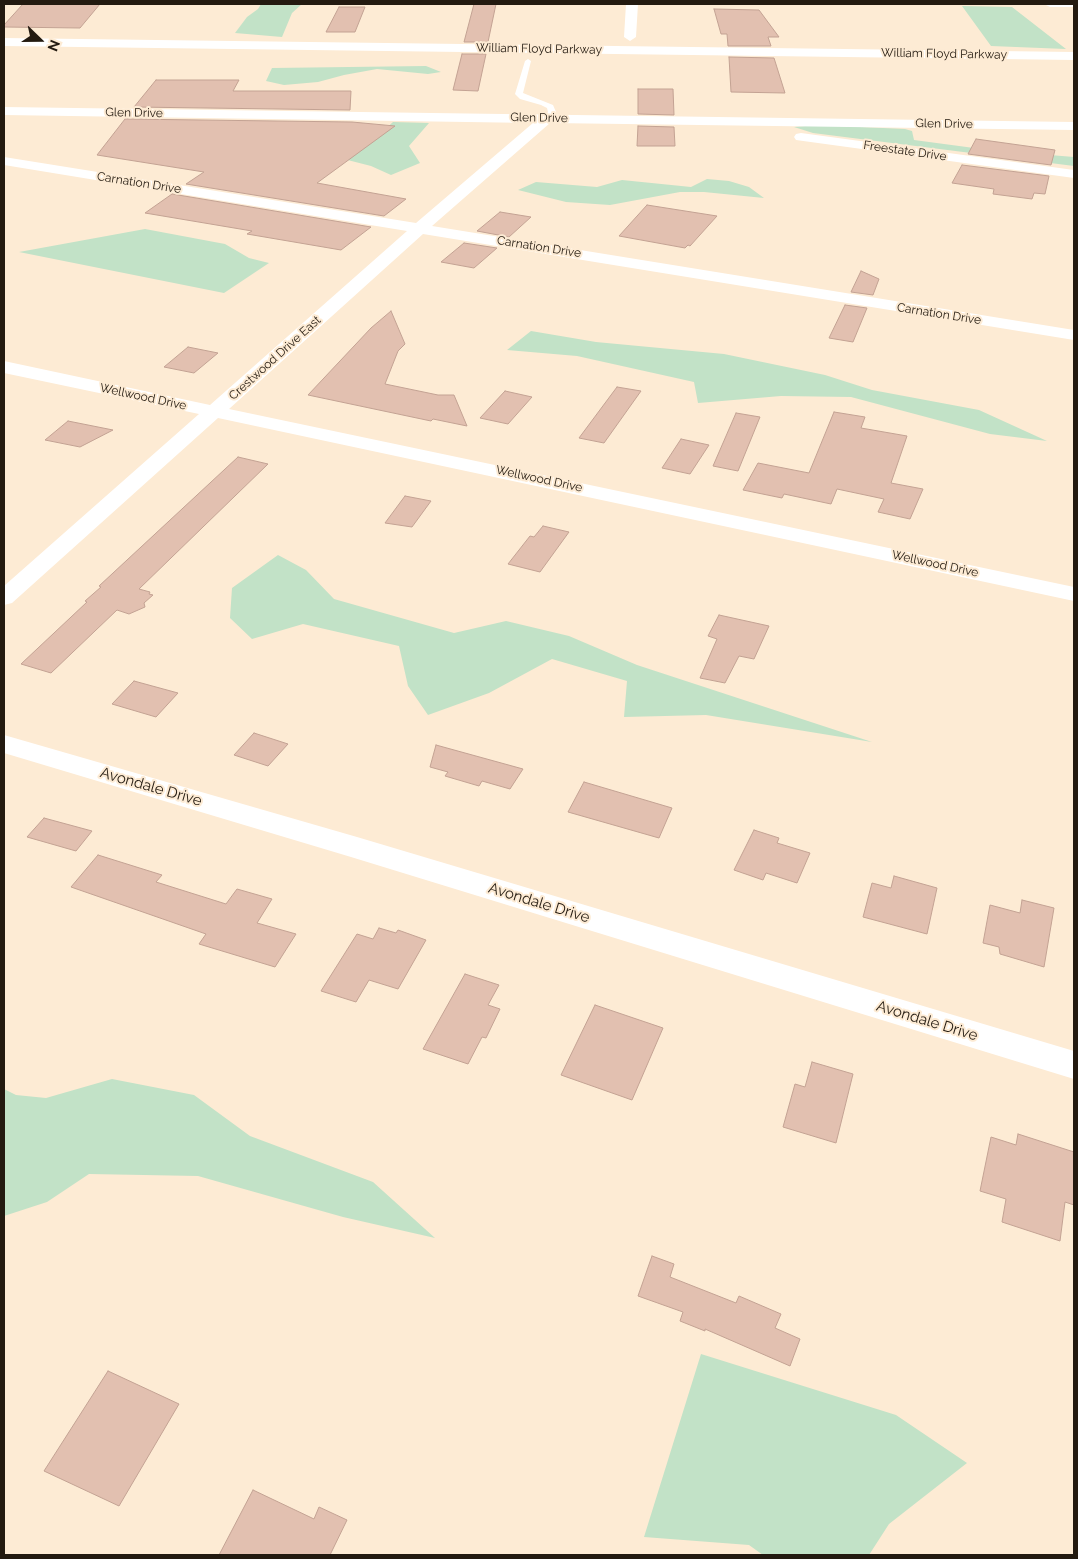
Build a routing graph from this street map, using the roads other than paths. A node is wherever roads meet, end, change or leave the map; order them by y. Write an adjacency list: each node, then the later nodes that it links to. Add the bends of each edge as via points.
1 (632, 4): 4 (main road)
2 (1050, 4): 3 (main road)
3 (1074, 4)
4 (630, 37)
5 (4, 42): 7 (main road, William Floyd Parkway)
6 (4, 54): 8 (main road, William Floyd Parkway)
7 (1074, 56)
8 (528, 61): 9 (main road, William Floyd Parkway); 11 (lane, via 518,94 544,102 552,108)
9 (1074, 68)
10 (4, 112): 11 (main road, Glen Drive)
11 (547, 118): 12 (main road, Glen Drive); 16 (main road, Crestwood Drive East)
12 (741, 122): 13 (main road, Glen Drive); 15 (main road, Freestate Drive, via 744,128 778,134)
13 (1074, 126)
14 (4, 161): 16 (main road, Carnation Drive)
15 (1074, 174)
16 (419, 229): 17 (main road, Carnation Drive); 19 (main road, Crestwood Drive East)
17 (1074, 335)
18 (4, 367): 19 (main road, Wellwood Drive)
19 (214, 412): 20 (main road, Wellwood Drive); 21 (main road, Crestwood Drive East)
20 (1074, 594)
21 (4, 598)
22 (4, 744): 23 (main road, Avondale Drive)
23 (1074, 1065)

